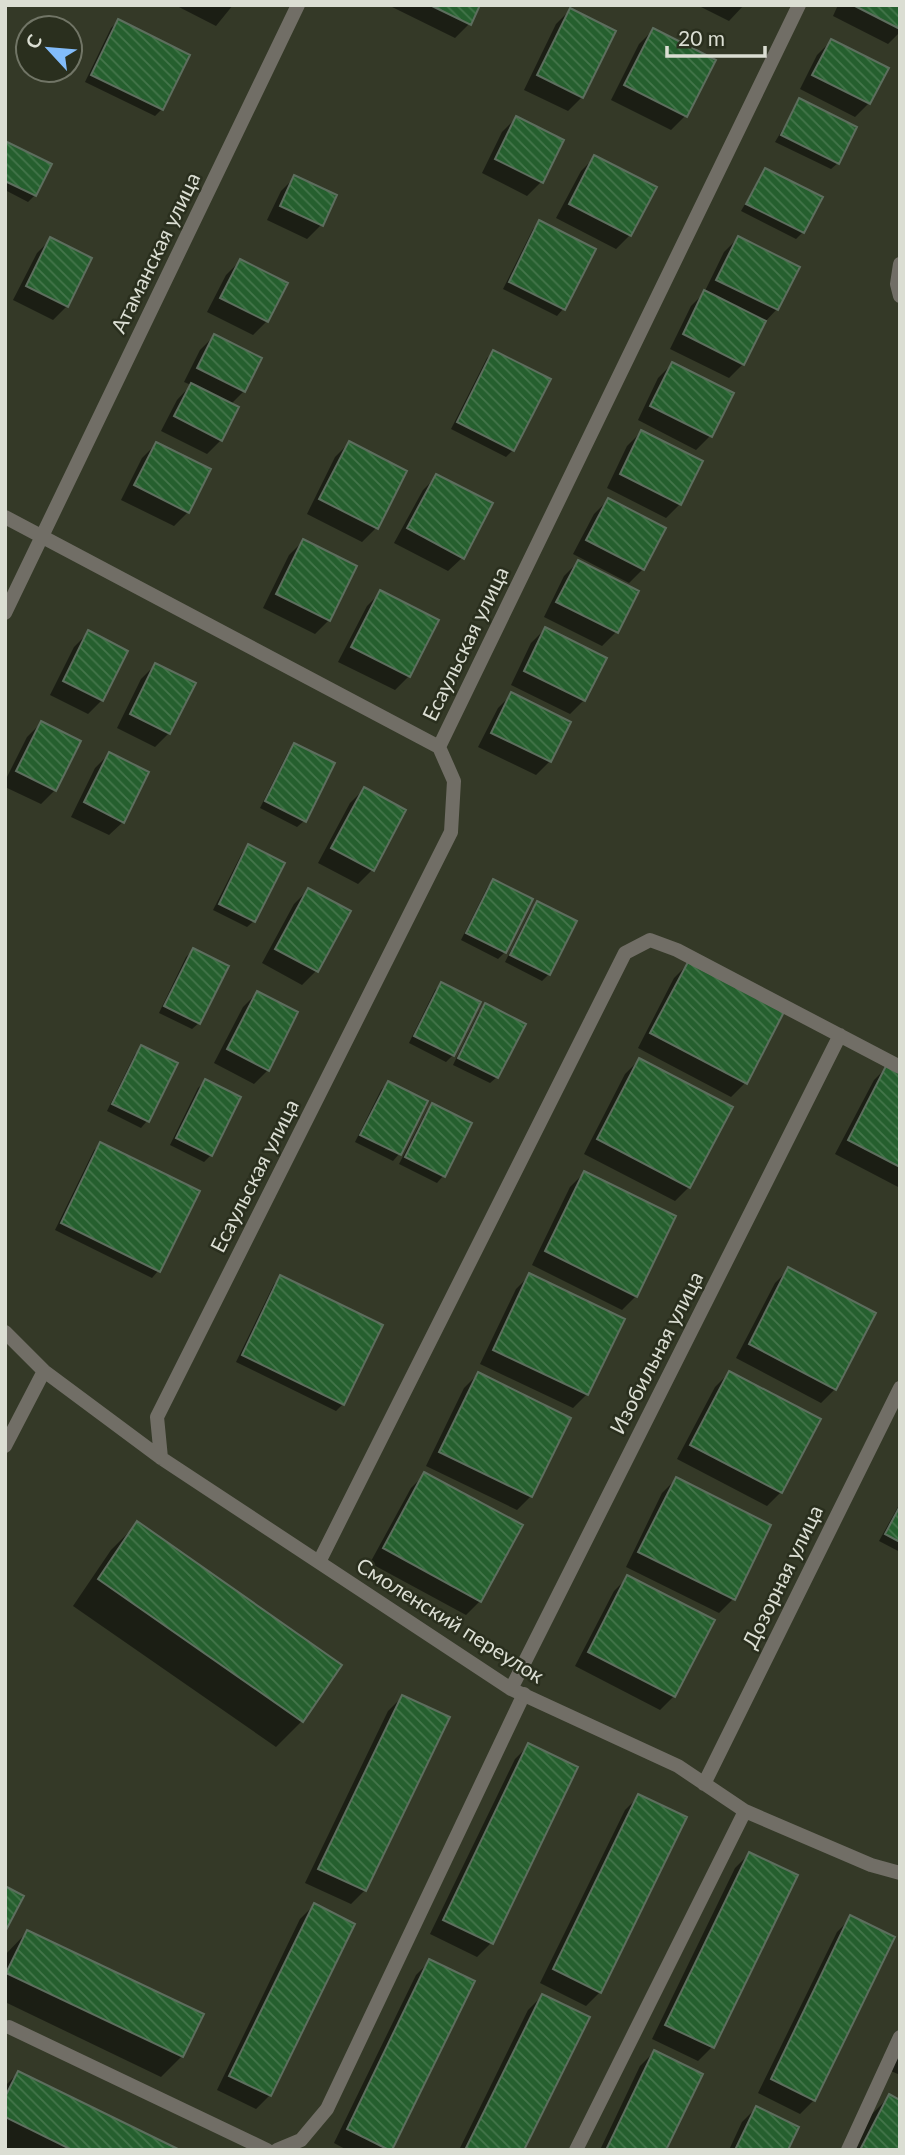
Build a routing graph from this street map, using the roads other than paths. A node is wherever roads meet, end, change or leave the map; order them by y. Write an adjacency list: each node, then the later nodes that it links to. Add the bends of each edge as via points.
1 (298, 5): 6 (street, Атаманская улица)
2 (799, 5): 8 (street, Есаульская улица)
3 (900, 264): 4 (street)
4 (900, 296)
5 (5, 517): 6 (street)
6 (42, 537): 7 (street, Атаманская улица); 8 (street)
7 (5, 613)
8 (439, 747): 15 (street, Есаульская улица, via 454,781 451,832 157,1417)
9 (840, 1035): 10 (street); 16 (street, via 677,950 649,940 625,953); 17 (street, Изобильная улица)
10 (900, 1067)
11 (5, 1332): 12 (street, Смоленский переулок)
12 (44, 1371): 14 (street); 15 (street, Смоленский переулок)
13 (900, 1388): 18 (street, Дозорная улица)
14 (5, 1446)
15 (161, 1458): 16 (street, Смоленский переулок)
16 (319, 1562): 17 (street, Смоленский переулок)
17 (518, 1692): 18 (street, Смоленский переулок, via 678,1766); 24 (street, Изобильная улица, via 327,2109 301,2140)
18 (705, 1784): 19 (street, Смоленский переулок)
19 (745, 1811): 20 (street, Смоленский переулок, via 871,1866); 25 (street)
20 (900, 1873)
21 (9, 2027): 23 (street)
22 (900, 2037): 26 (street)
23 (267, 2150)
24 (277, 2150)
25 (576, 2150)
26 (848, 2150)

